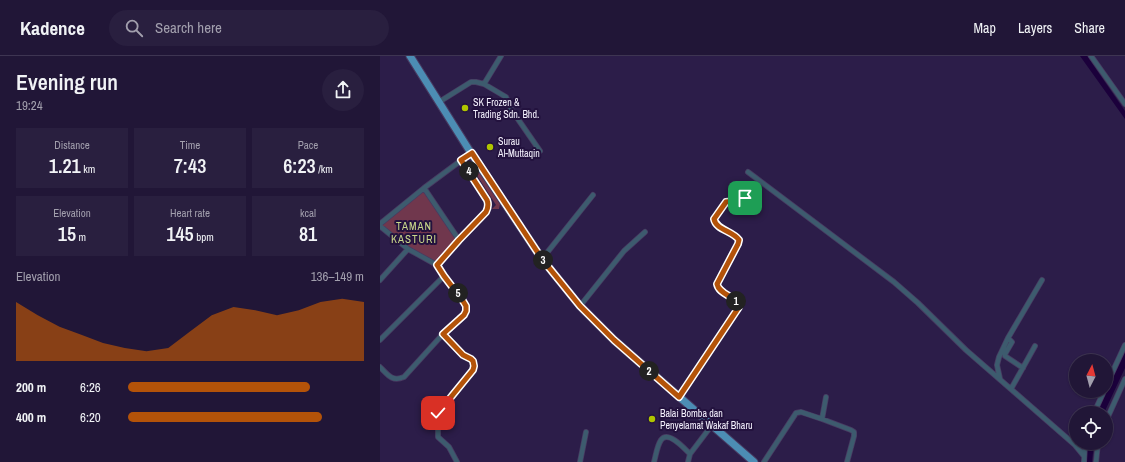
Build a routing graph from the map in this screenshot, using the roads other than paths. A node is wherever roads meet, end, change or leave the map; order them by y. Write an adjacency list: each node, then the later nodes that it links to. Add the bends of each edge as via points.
1 (410, 56): 5 (main road)
2 (501, 56): 4 (street)
3 (1091, 56): 6 (street)
4 (484, 84): 5 (street, via 471,82); 7 (street, via 506,97 511,109)
5 (439, 102): 8 (main road)
6 (1125, 104)
7 (540, 151)
8 (472, 153): 9 (street); 18 (main road)
9 (461, 160): 11 (street); 16 (street, via 487,200 488,208)
10 (748, 172): 32 (street, via 894,282)
11 (424, 188): 14 (street); 16 (street)
12 (593, 195): 18 (street)
13 (745, 198): 35 (street, via 740,204 726,202 714,219 717,225 737,236 739,240 717,284 737,302 739,307)
14 (380, 225): 17 (street)
15 (645, 232): 23 (street, via 624,251)
16 (459, 240): 19 (street)
17 (408, 250): 19 (street); 21 (street)
18 (542, 259): 23 (main road)
19 (437, 265): 20 (street)
20 (444, 276): 24 (street, via 463,301 466,311); 26 (street)
21 (381, 278)
22 (1042, 280): 25 (street)
23 (580, 306): 35 (main road, via 614,340)
24 (443, 334): 29 (street, via 404,377 394,379); 45 (street, via 474,364 473,370 438,414 438,437 449,447)
25 (1008, 338): 30 (street, via 1012,342 1005,356); 32 (street, via 997,365)
26 (380, 340)
27 (1125, 345): 31 (street)
28 (1035, 346): 30 (street)
29 (380, 367)
30 (1023, 368): 34 (street)
31 (1113, 371)
32 (1000, 379): 34 (street)
33 (1125, 379): 37 (street)
34 (1011, 389): 44 (street, via 1075,445)
35 (679, 397): 39 (main road)
36 (826, 397): 38 (street)
37 (1113, 406)
38 (822, 419): 50 (street, via 801,412 796,413); 51 (street, via 854,432)
39 (712, 425): 43 (street); 49 (main road)
40 (586, 432): 46 (street)
41 (1085, 450): 44 (street)
42 (1097, 450): 53 (street)
43 (690, 454): 47 (street, via 667,436 660,443); 48 (street)
44 (1084, 456): 52 (street)
45 (457, 462)
46 (580, 462)
47 (654, 462)
48 (688, 462)
49 (754, 462)
50 (764, 462)
51 (847, 462)
52 (1084, 462)
53 (1096, 462)

